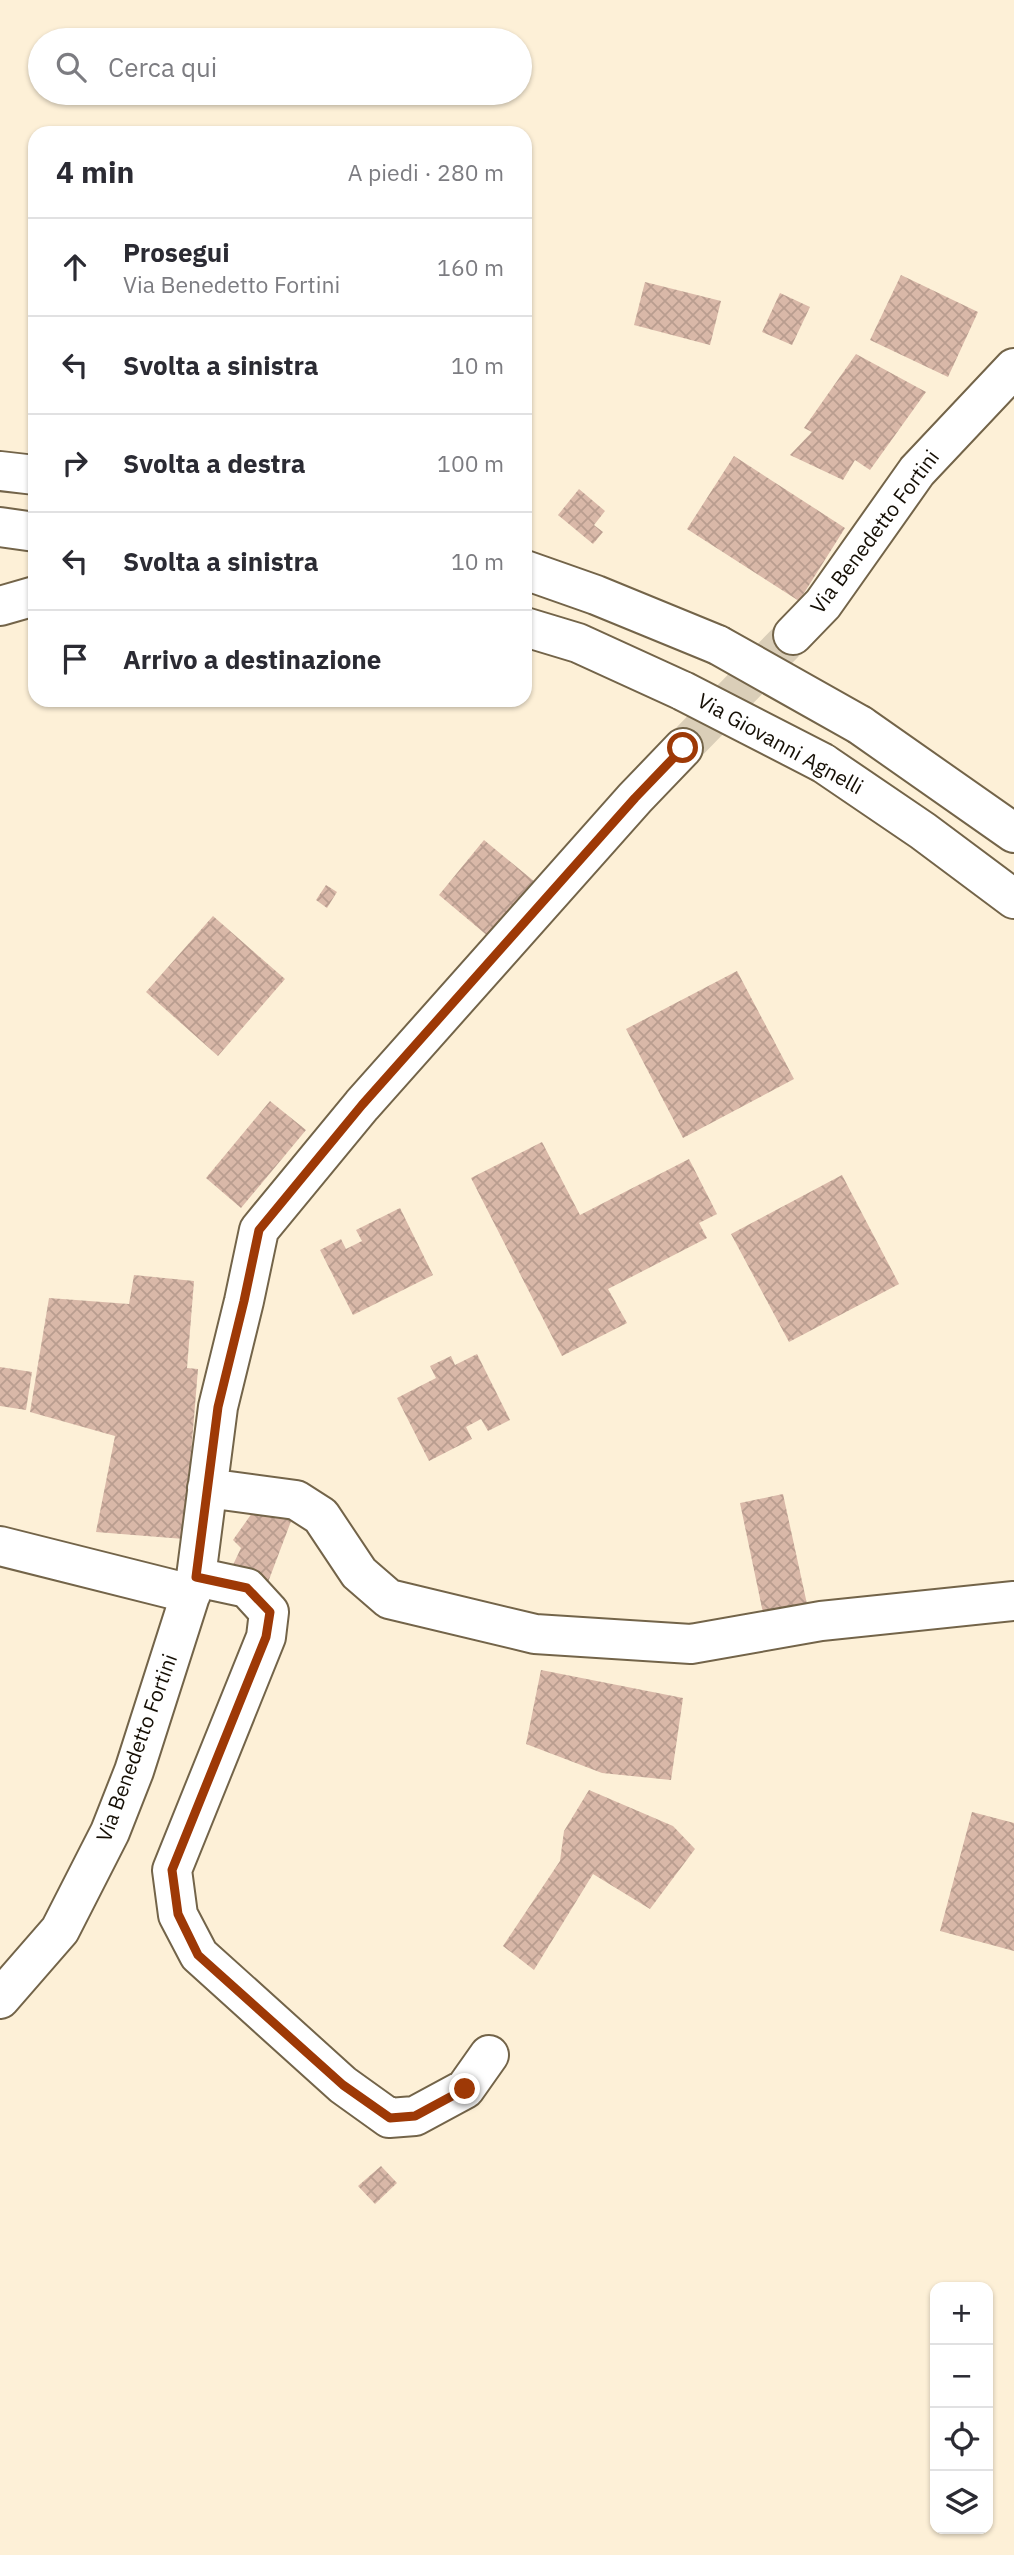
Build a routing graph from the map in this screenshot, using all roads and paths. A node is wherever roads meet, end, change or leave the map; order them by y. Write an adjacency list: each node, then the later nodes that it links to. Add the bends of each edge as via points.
1 (1014, 368): 10 (main road, Via Benedetto Fortini, via 917,471 822,604)
2 (0, 471): 3 (main road)
3 (28, 474)
4 (0, 527): 5 (main road)
5 (28, 531)
6 (532, 571): 12 (main road, bridge, via 718,645 860,725)
7 (28, 598): 8 (main road)
8 (0, 606)
9 (532, 628): 13 (main road, Via Giovanni Agnelli, bridge, via 579,643 683,691 823,763)
10 (793, 635)
11 (683, 748): 14 (main road, Via Benedetto Fortini, via 371,1094 259,1230 218,1407)
12 (1014, 833)
13 (1014, 899)
14 (207, 1488): 16 (main road, Via Benedetto Fortini); 17 (main road, via 296,1500 321,1516 359,1573 389,1599 535,1634 691,1644 821,1621)
15 (0, 1546): 16 (main road)
16 (193, 1586): 18 (main road, Via Benedetto Fortini, via 110,1832 60,1930); 19 (main road, via 247,1588 270,1612 266,1637 172,1870 178,1914 198,1955 343,2085 390,2118 415,2116 465,2089)
17 (1014, 1601)
18 (0, 1998)
19 (489, 2055)

